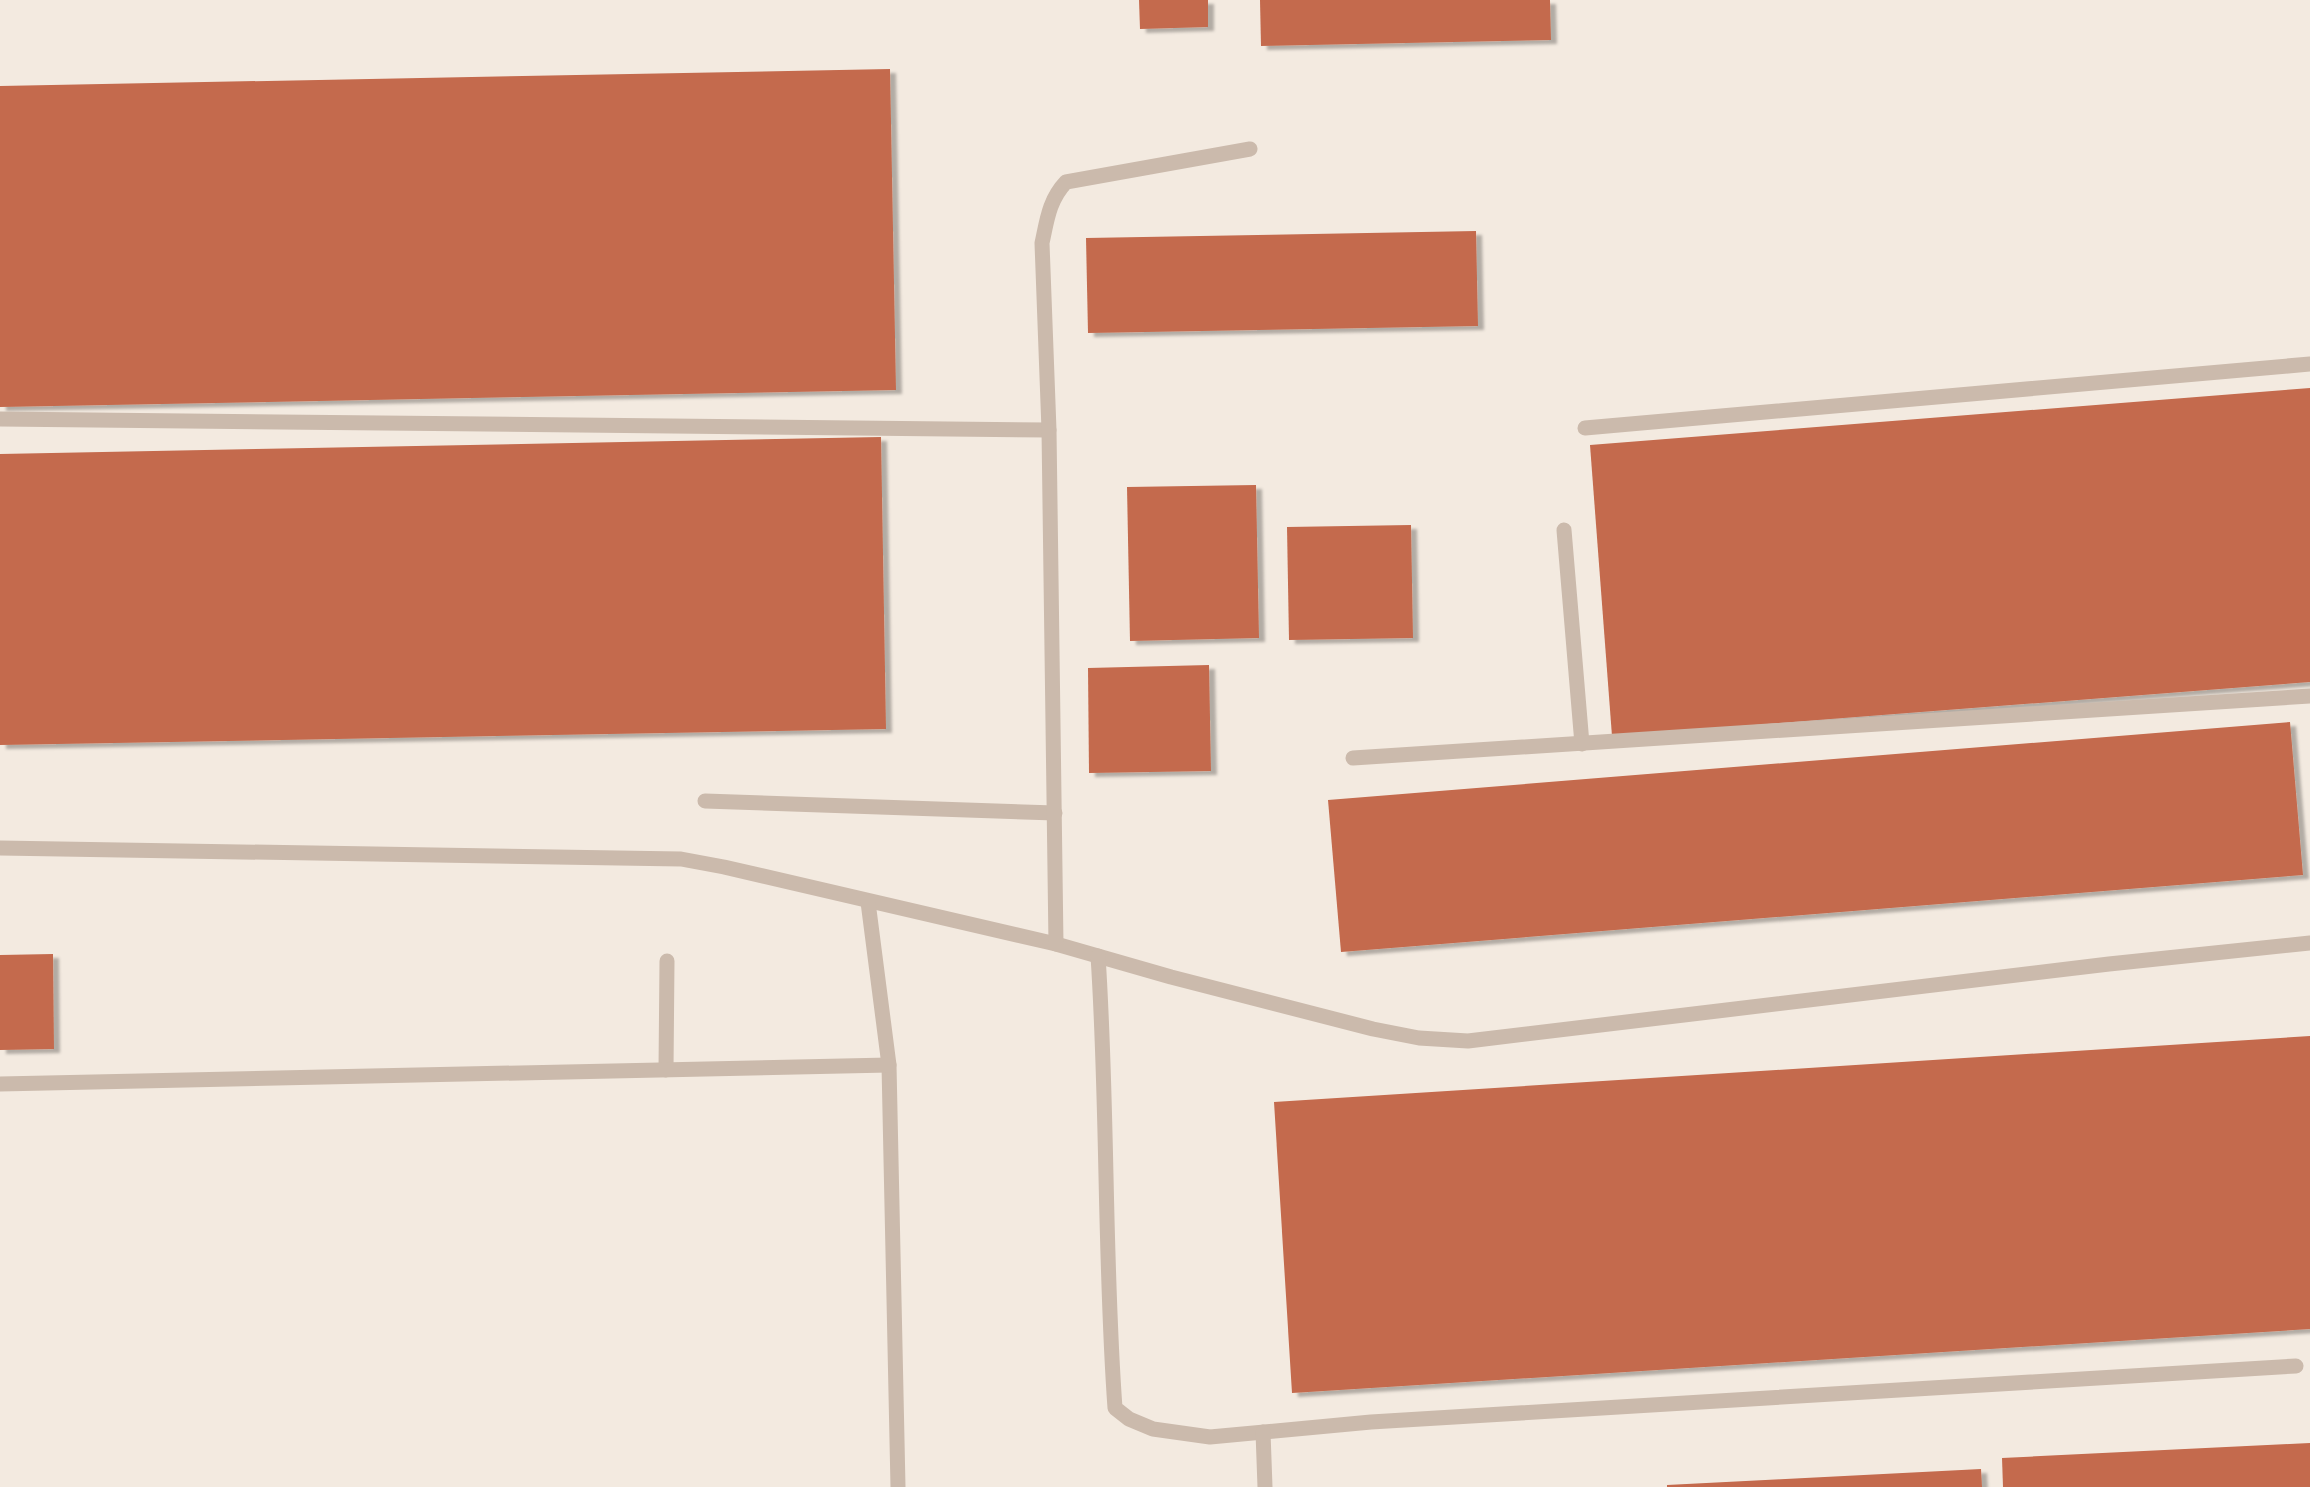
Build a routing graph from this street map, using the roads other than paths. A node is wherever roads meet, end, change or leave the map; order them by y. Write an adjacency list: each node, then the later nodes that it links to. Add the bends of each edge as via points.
1 (1250, 149): 5 (lane, via 1066,182 1056,193 1042,243)
2 (2310, 364): 4 (lane)
3 (0, 419): 5 (lane)
4 (1585, 428)
5 (1049, 430): 11 (lane)
6 (1564, 530): 8 (lane)
7 (2310, 696): 8 (lane)
8 (1582, 744): 9 (lane)
9 (1353, 758)
10 (705, 801): 11 (lane)
11 (1055, 813): 15 (lane)
12 (0, 848): 13 (lane, via 681,860)
13 (868, 902): 15 (lane); 18 (lane)
14 (2310, 943): 16 (lane, via 1468,1041 1419,1038 1373,1029)
15 (1056, 944): 16 (lane)
16 (1098, 956): 22 (lane, via 1116,1408 1129,1419 1176,1434 1210,1437)
17 (668, 961): 19 (lane)
18 (889, 1065): 19 (lane); 23 (lane)
19 (666, 1070): 20 (lane)
20 (0, 1084)
21 (2296, 1366): 22 (lane, via 1371,1422)
22 (1263, 1432): 24 (lane)
23 (898, 1487)
24 (1264, 1487)

